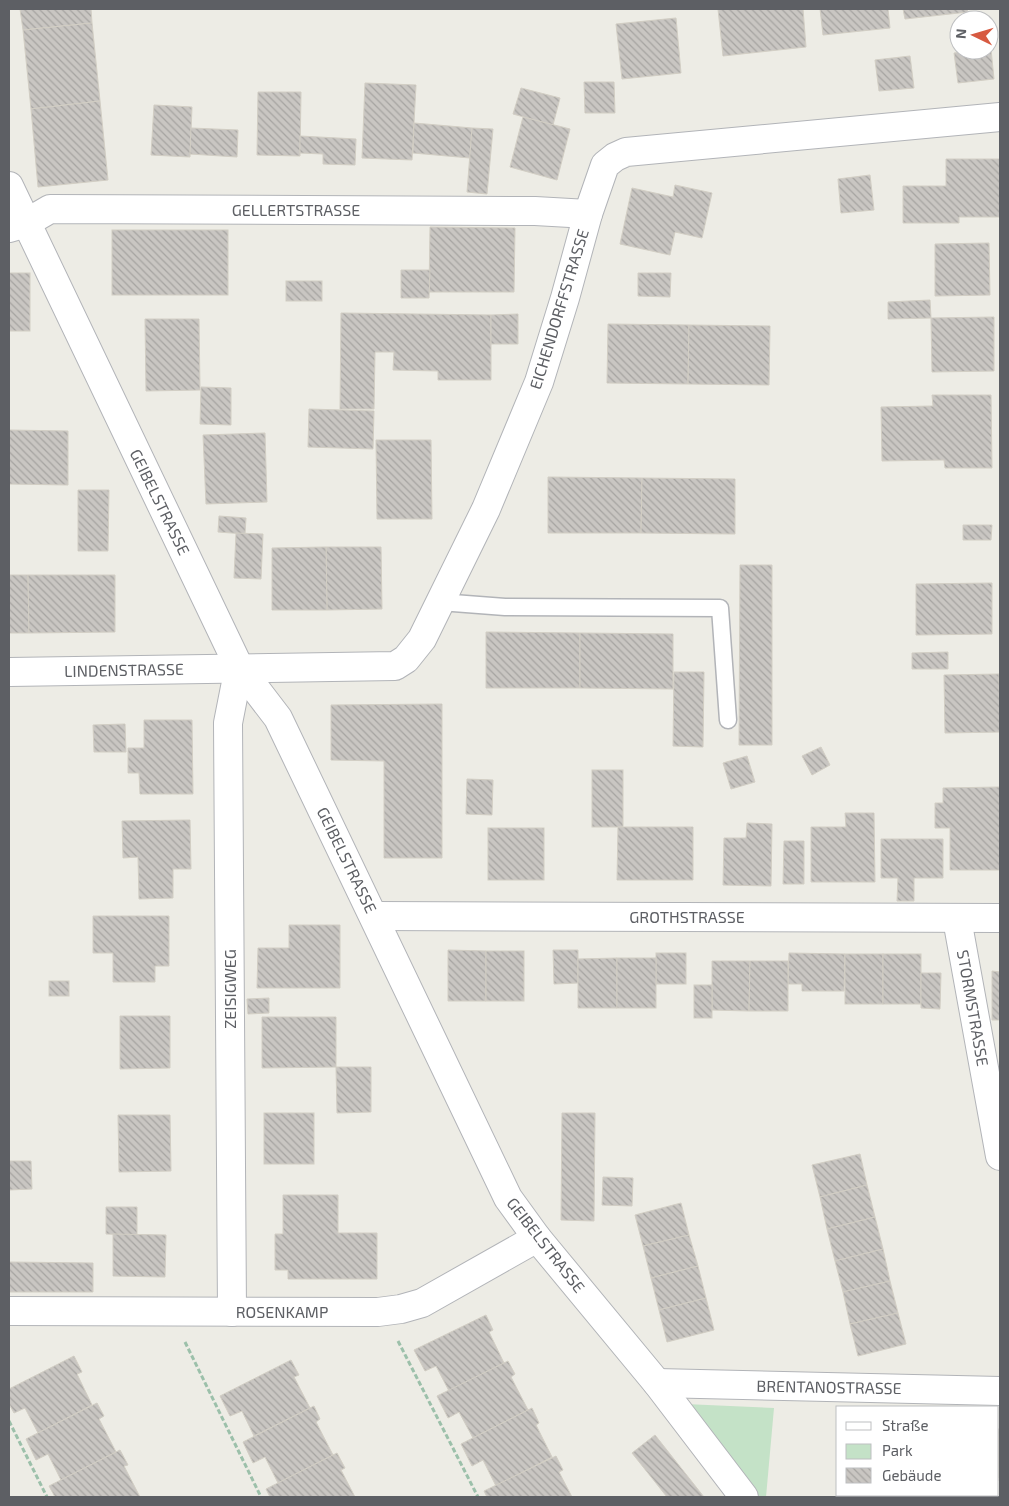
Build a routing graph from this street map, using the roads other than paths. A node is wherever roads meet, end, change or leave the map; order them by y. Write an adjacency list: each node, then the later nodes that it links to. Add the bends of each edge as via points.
1 (1000, 117): 3 (street, EICHENDORFFSTRASSE, via 626,152 605,165)
2 (9, 186): 4 (street, GEIBELSTRASSE)
3 (588, 214): 4 (street, GELLERTSTRASSE, via 526,210 50,209); 5 (street, EICHENDORFFSTRASSE, via 539,382 486,509)
4 (18, 225): 6 (street, GEIBELSTRASSE)
5 (440, 602): 6 (street, EICHENDORFFSTRASSE, via 422,639 406,659 395,666); 8 (lane, via 505,607 720,608)
6 (240, 667): 7 (street, LINDENSTRASSE); 9 (street, GEIBELSTRASSE, via 278,718); 15 (street, ZEISIGWEG, via 228,723)
7 (9, 672)
8 (728, 720)
9 (374, 916): 10 (street, GROTHSTRASSE); 13 (street, GEIBELSTRASSE, via 508,1198)
10 (957, 918): 11 (street, GROTHSTRASSE); 12 (street, STORMSTRASSE)
11 (1000, 918)
12 (1000, 1156)
13 (537, 1238): 15 (street, ROSENKAMP, via 422,1303 401,1309 378,1312); 16 (street, GEIBELSTRASSE)
14 (9, 1312): 15 (street, ROSENKAMP)
15 (232, 1312)
16 (657, 1383): 17 (street, BRENTANOSTRASSE); 18 (street, GEIBELSTRASSE)
17 (1000, 1391)
18 (744, 1497)

